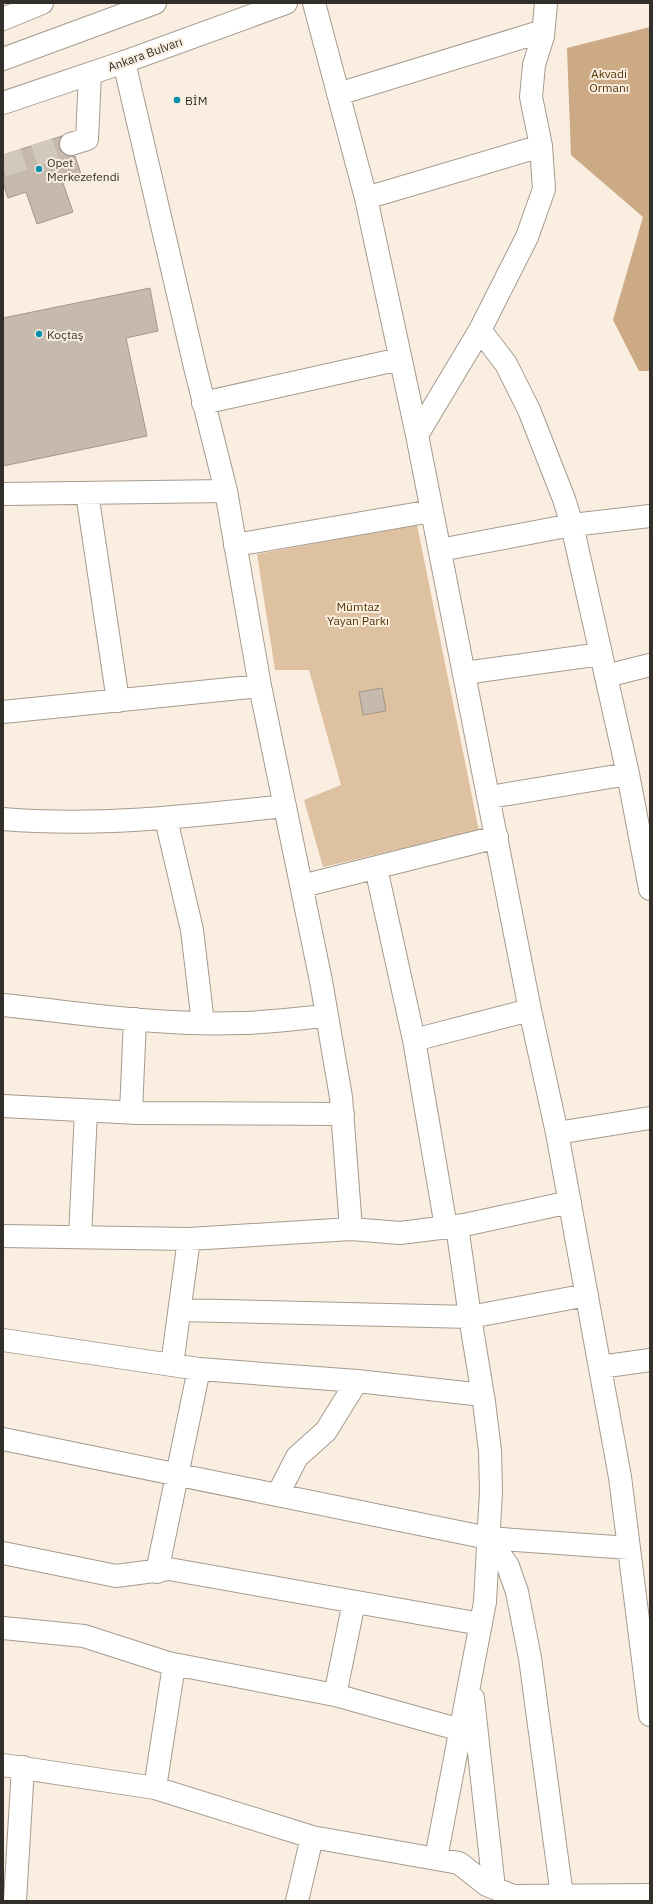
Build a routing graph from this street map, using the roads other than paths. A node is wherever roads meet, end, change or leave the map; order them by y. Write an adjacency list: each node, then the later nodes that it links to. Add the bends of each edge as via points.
1 (42, 3): 6 (street)
2 (155, 3): 8 (street)
3 (286, 3): 9 (street, Ankara Bulvarı)
4 (314, 3): 11 (street)
5 (546, 3): 7 (street)
6 (3, 19)
7 (543, 31): 11 (street); 14 (street, via 534,65 531,97)
8 (3, 59)
9 (124, 62): 10 (street, Ankara Bulvarı); 18 (street)
10 (90, 74): 12 (street, Ankara Bulvarı); 13 (street, via 87,139)
11 (338, 94): 15 (street)
12 (3, 103)
13 (71, 144)
14 (541, 146): 15 (street); 16 (street, via 544,189 527,237)
15 (366, 198): 17 (street)
16 (480, 330): 19 (street); 25 (street, via 506,364 529,410)
17 (400, 359): 18 (street); 19 (street)
18 (204, 403): 20 (street)
19 (417, 436): 23 (street)
20 (226, 491): 21 (street); 26 (street)
21 (87, 493): 22 (street); 33 (street)
22 (3, 494)
23 (432, 511): 26 (street); 27 (street)
24 (650, 516): 25 (street)
25 (572, 526): 27 (street); 28 (street)
26 (235, 545): 32 (street)
27 (440, 550): 30 (street)
28 (601, 654): 30 (street); 31 (street)
29 (650, 665): 31 (street)
30 (465, 673): 36 (street)
31 (606, 676): 35 (street)
32 (260, 686): 33 (street); 37 (street)
33 (118, 700): 34 (street)
34 (3, 712)
35 (628, 774): 36 (street); 43 (street)
36 (490, 797): 40 (street)
37 (285, 806): 39 (street); 42 (street)
38 (3, 819): 39 (street, via 34,822)
39 (166, 819): 48 (street, via 192,930)
40 (498, 837): 41 (street); 45 (street)
41 (376, 868): 42 (street); 49 (street)
42 (302, 886): 46 (street)
43 (650, 889)
44 (3, 1005): 47 (street)
45 (530, 1010): 49 (street); 55 (street)
46 (327, 1016): 48 (street, via 240,1024); 53 (street)
47 (134, 1019): 48 (street); 52 (street)
48 (204, 1022)
49 (414, 1040): 57 (street)
50 (3, 1106): 51 (street)
51 (86, 1110): 52 (street); 60 (street)
52 (131, 1112): 53 (street)
53 (343, 1114): 58 (street)
54 (650, 1118): 55 (street)
55 (557, 1133): 56 (street)
56 (570, 1202): 57 (street); 62 (street)
57 (452, 1226): 58 (street, via 400,1233); 64 (street)
58 (351, 1229): 61 (street)
59 (3, 1236): 60 (street)
60 (80, 1237): 61 (street)
61 (189, 1239): 63 (street)
62 (587, 1295): 64 (street); 68 (street)
63 (180, 1310): 64 (street); 67 (street)
64 (470, 1317): 71 (street)
65 (3, 1340): 67 (street)
66 (650, 1360): 68 (street)
67 (172, 1365): 69 (street)
68 (600, 1366): 76 (street, via 620,1477)
69 (199, 1369): 70 (street); 73 (street)
70 (358, 1381): 71 (street); 74 (street, via 326,1431 297,1457)
71 (483, 1395): 75 (street, via 490,1451)
72 (3, 1439): 73 (street)
73 (178, 1474): 74 (street); 78 (street)
74 (278, 1494): 75 (street)
75 (488, 1538): 76 (street); 80 (street, via 485,1602); 94 (street, via 508,1566 517,1592 530,1658)
76 (629, 1548): 84 (street)
77 (3, 1553): 78 (street, via 116,1576)
78 (157, 1572): 79 (street, via 169,1569)
79 (354, 1602): 80 (street); 85 (street)
80 (481, 1624): 83 (street)
81 (3, 1628): 82 (street, via 84,1636)
82 (174, 1665): 85 (street); 89 (street)
83 (471, 1676): 87 (street); 92 (street)
84 (648, 1677): 86 (street)
85 (335, 1695): 87 (street)
86 (650, 1715)
87 (461, 1730): 91 (street)
88 (13, 1766): 89 (street); 95 (street)
89 (155, 1788): 90 (street)
90 (312, 1837): 91 (street); 96 (street)
91 (436, 1858): 92 (street, via 459,1863)
92 (494, 1888): 94 (street, via 513,1896)
93 (650, 1895): 94 (street)
94 (562, 1896)
95 (11, 1897)
96 (297, 1901)

